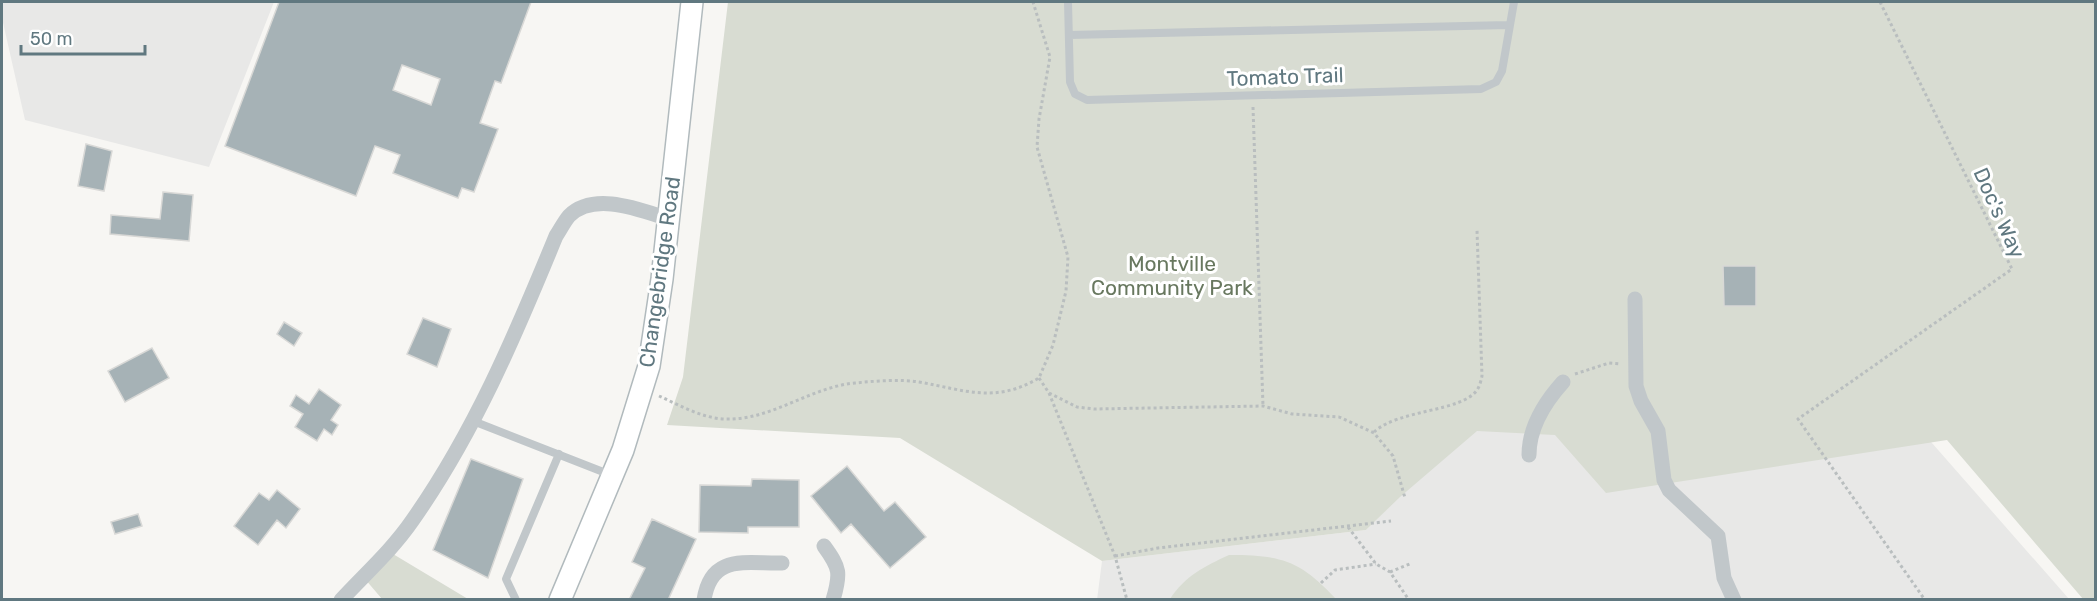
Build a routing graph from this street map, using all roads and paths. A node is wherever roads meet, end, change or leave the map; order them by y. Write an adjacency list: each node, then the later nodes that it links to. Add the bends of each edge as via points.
1 (692, 2): 9 (main road, Changebridge Road)
2 (1033, 2): 13 (path, via 1050,57 1037,147 1068,257 1066,291 1053,345)
3 (1068, 2): 7 (lane)
4 (1514, 2): 6 (lane)
5 (1880, 2): 41 (path, Doc's Way, via 2012,269 1798,419)
6 (1508, 25): 7 (lane); 8 (lane, Tomato Trail, via 1502,71 1496,82 1481,89)
7 (1069, 35): 8 (lane, Tomato Trail, via 1070,82 1075,94 1087,100)
8 (1252, 96): 17 (path)
9 (669, 219): 18 (street, via 610,204 588,206 568,217 556,236 512,345); 22 (main road, Changebridge Road, via 649,366)
10 (1477, 230): 19 (path, via 1482,376 1478,389 1463,402 1426,410 1383,425)
11 (1635, 299): 12 (street)
12 (1630, 364): 14 (path, via 1593,367); 40 (street, via 1641,401 1658,432 1664,480 1669,490 1718,536 1724,578)
13 (1039, 378): 15 (path); 16 (path, via 1003,393 972,393 902,381 854,383 835,386 761,415 723,419 694,412)
14 (1563, 382): 21 (street, via 1537,421 1529,441)
15 (1049, 393): 17 (path, via 1077,407 1094,409); 27 (path)
16 (657, 395)
17 (1263, 406): 19 (path, via 1292,414 1339,417)
18 (473, 421): 20 (lane); 33 (street, via 411,523)
19 (1374, 433): 23 (path, via 1393,456)
20 (560, 454): 22 (lane); 34 (lane, via 506,579)
21 (1529, 455)
22 (612, 475): 35 (main road, Changebridge Road)
23 (1405, 498)
24 (1391, 521): 25 (path)
25 (1348, 527): 27 (path); 30 (path)
26 (824, 546): 37 (street, via 837,565 839,576)
27 (1115, 556): 38 (path)
28 (782, 563): 36 (street, via 726,564 715,571)
29 (1412, 563): 31 (path)
30 (1376, 564): 31 (path); 32 (path, via 1335,570)
31 (1390, 572): 39 (path)
32 (1321, 583)
33 (341, 600)
34 (516, 600)
35 (560, 600)
36 (704, 600)
37 (833, 600)
38 (1127, 600)
39 (1409, 600)
40 (1734, 600)
41 (1925, 600)

